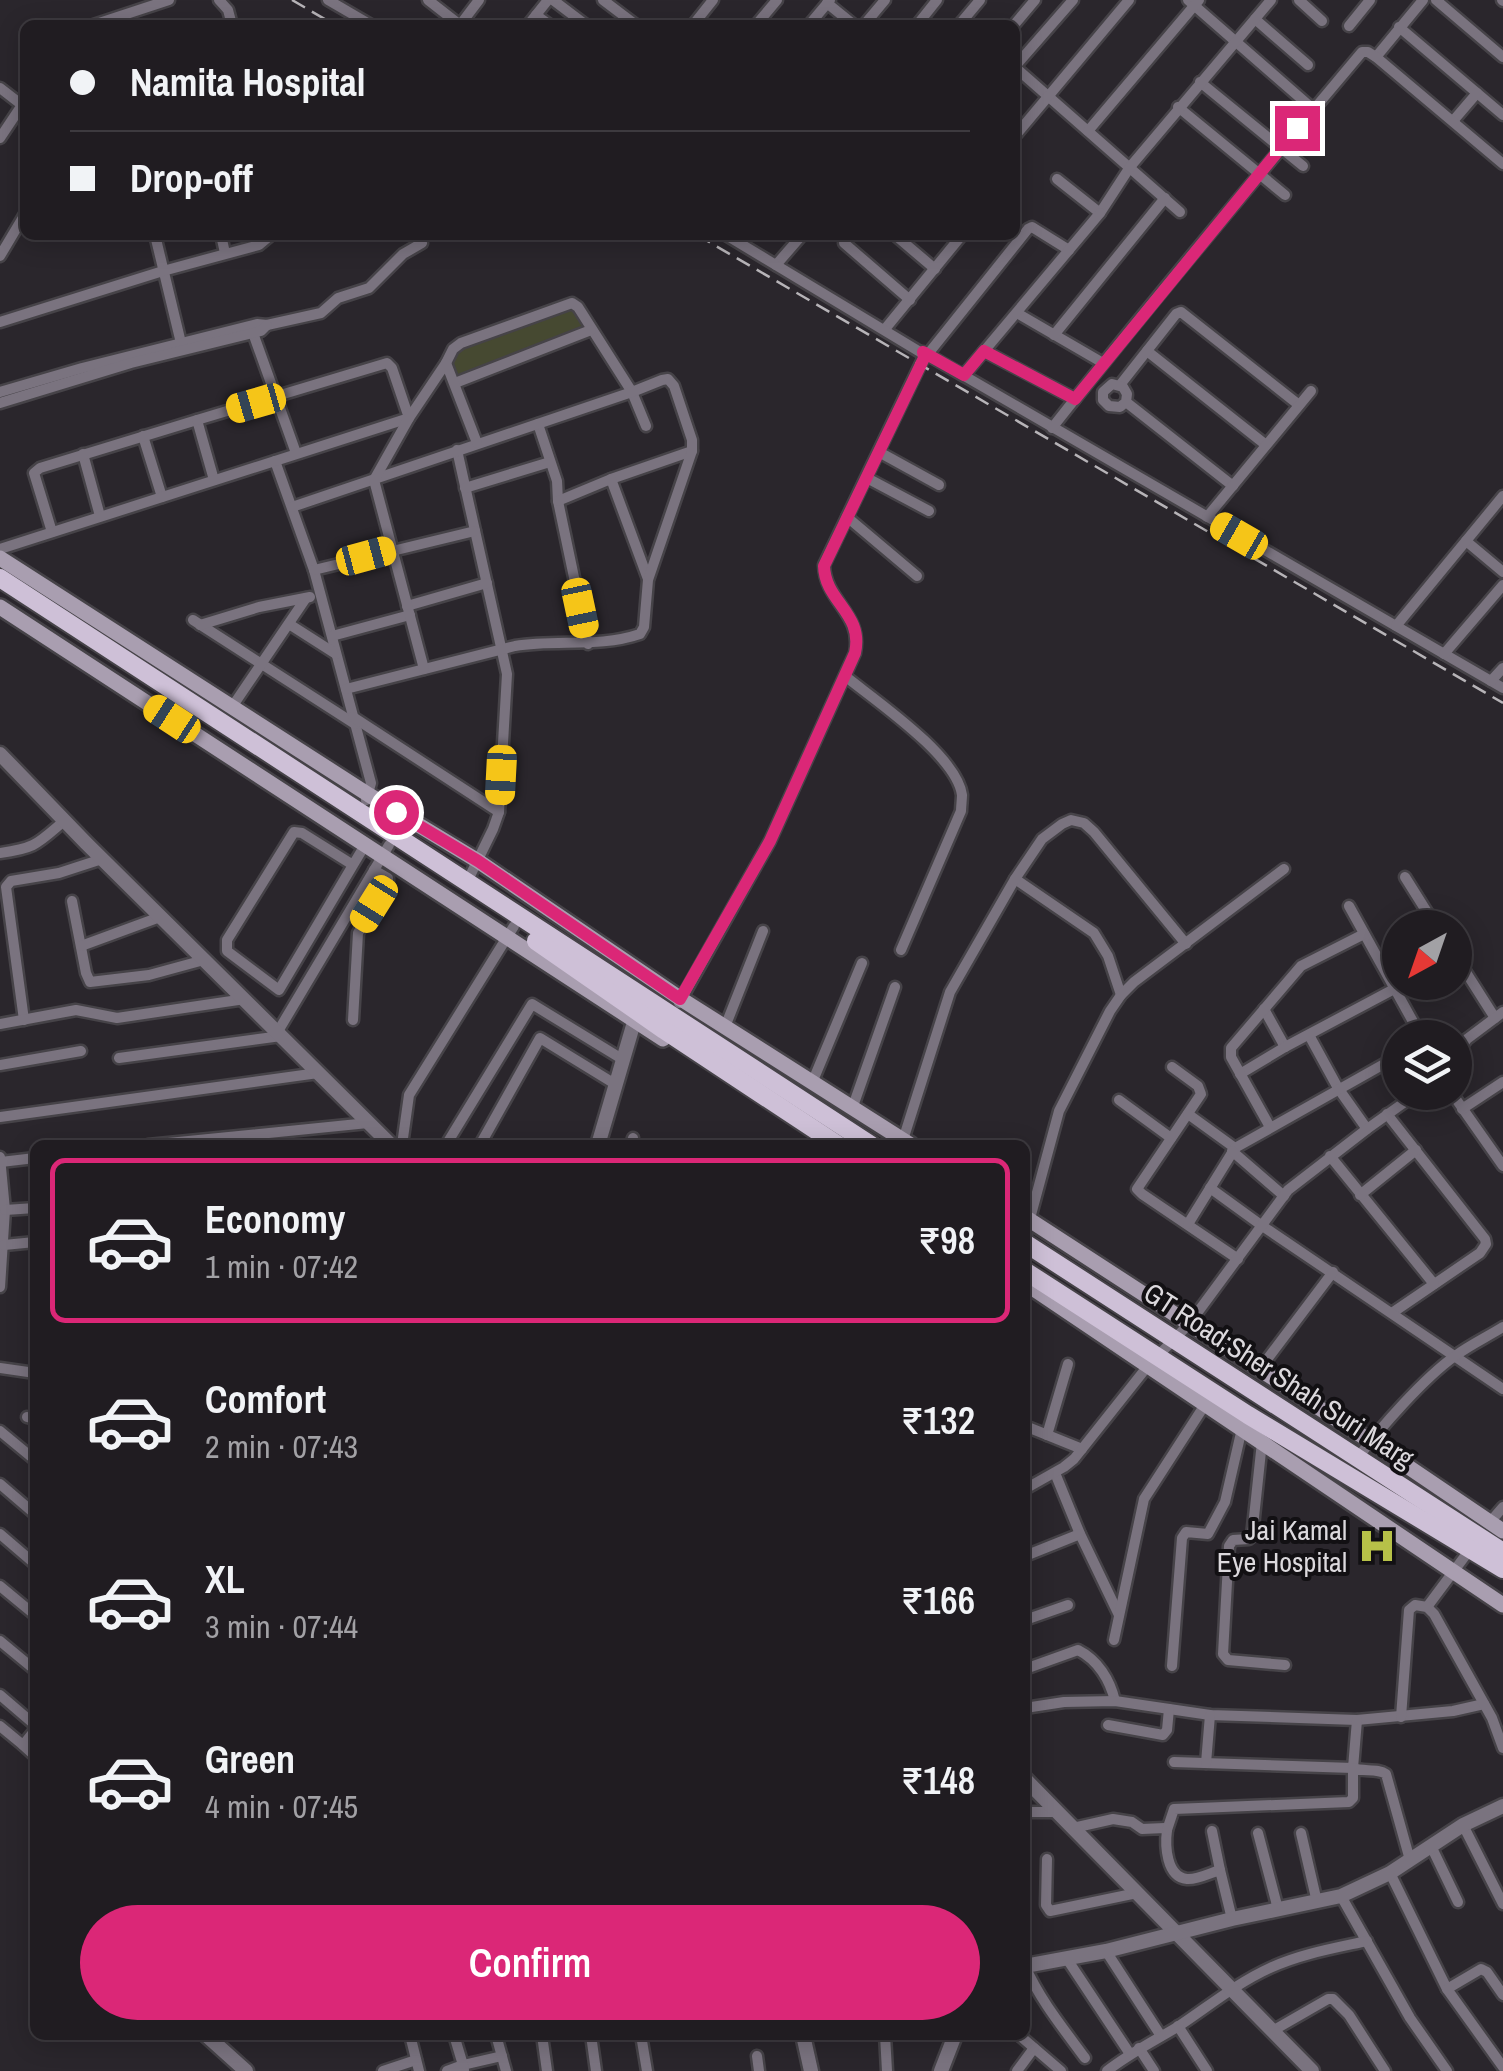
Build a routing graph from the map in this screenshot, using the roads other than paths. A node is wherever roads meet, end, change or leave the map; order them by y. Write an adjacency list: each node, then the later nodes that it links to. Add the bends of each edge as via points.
1 (170, 0): 24 (street)
2 (328, 0): 25 (street)
3 (428, 0): 26 (street)
4 (479, 0): 27 (street)
5 (551, 0): 22 (street); 30 (street)
6 (604, 0): 31 (street)
7 (713, 0): 32 (street)
8 (777, 0): 33 (street)
9 (885, 0): 35 (street)
10 (937, 0): 36 (street)
11 (980, 0): 37 (street)
12 (1035, 0): 38 (street)
13 (1073, 0): 45 (street)
14 (1129, 0): 51 (street)
15 (1271, 0): 23 (street)
16 (1298, 0): 39 (street)
17 (1423, 0): 41 (street)
18 (1436, 0): 44 (street)
19 (1368, 1): 40 (street)
20 (829, 2): 34 (street)
21 (1194, 2): 42 (street); 59 (street)
22 (536, 15): 28 (street); 29 (street)
23 (1255, 19): 42 (street); 46 (street)
24 (114, 20)
25 (362, 20)
26 (454, 20)
27 (464, 20)
28 (532, 20)
29 (543, 20)
30 (579, 20)
31 (630, 20)
32 (697, 20)
33 (760, 20)
34 (849, 20)
35 (868, 20)
36 (920, 20)
37 (963, 20)
38 (1018, 20)
39 (1322, 21)
40 (1350, 26)
41 (1400, 27): 43 (street); 50 (street)
42 (1236, 41): 48 (street); 55 (street)
43 (1376, 57): 55 (street, via 1362,52); 57 (street)
44 (1503, 57)
45 (1020, 61)
46 (1308, 65)
47 (1020, 73): 51 (street)
48 (1200, 82): 54 (street); 61 (street)
49 (0, 88): 52 (street)
50 (1477, 93): 56 (street); 57 (street)
51 (1048, 95): 58 (street); 59 (street)
52 (20, 103)
53 (20, 108): 60 (street)
54 (1178, 108): 63 (street); 65 (street)
55 (1314, 109): 61 (street)
56 (1503, 116)
57 (1454, 121): 62 (street)
58 (1020, 130)
59 (1088, 131): 63 (street)
60 (0, 138)
61 (1280, 147): 64 (street); 65 (street)
62 (1503, 164)
63 (1130, 166): 68 (street); 70 (street)
64 (1303, 166)
65 (1260, 176): 67 (street); 102 (street)
66 (1057, 179): 70 (street)
67 (1285, 195)
68 (1164, 198): 69 (street); 96 (street)
69 (1180, 212)
70 (1100, 213): 83 (street)
71 (19, 232): 85 (street)
72 (1020, 239): 83 (street, via 1032,227)
73 (156, 240): 88 (street)
74 (222, 240): 84 (street)
75 (264, 240): 84 (street)
76 (743, 240): 86 (street)
77 (798, 240): 86 (street)
78 (902, 240): 87 (street)
79 (956, 240): 87 (street)
80 (1019, 240): 100 (street)
81 (422, 243): 92 (street, via 363,292 338,298 315,316)
82 (844, 243): 89 (street)
83 (1069, 250): 90 (street)
84 (225, 253): 88 (street)
85 (0, 256)
86 (776, 265): 93 (street)
87 (935, 268): 89 (street)
88 (163, 271): 91 (street); 97 (street)
89 (910, 300): 93 (street)
90 (1017, 313): 96 (street); 99 (street)
91 (0, 322)
92 (267, 324): 95 (street); 97 (street)
93 (885, 329): 100 (street)
94 (592, 330): 101 (street, via 576,305 568,304 461,343); 104 (street); 108 (street)
95 (254, 333): 109 (street); 112 (street)
96 (1054, 335): 102 (street)
97 (181, 343): 107 (street)
98 (1148, 350): 105 (street); 113 (street, via 1182,312); 121 (street)
99 (984, 351): 103 (street); 110 (street)
100 (925, 353): 103 (street); 124 (street)
101 (446, 362): 104 (street); 114 (street)
102 (1103, 364): 110 (street)
103 (964, 375): 118 (street)
104 (455, 383): 120 (street)
105 (1120, 385): 111 (street); 111 (street, via 1108,386 1104,400 1116,408)
106 (1311, 391): 113 (street)
107 (0, 392)
108 (632, 392): 116 (street); 117 (street); 123 (street, via 672,382)
109 (276, 398): 114 (street, via 387,363); 115 (street); 125 (street)
110 (1075, 399): 118 (street)
111 (1126, 402): 134 (street)
112 (0, 403)
113 (1300, 405): 121 (street)
114 (409, 418): 125 (street); 132 (street)
115 (198, 420): 119 (street); 131 (street)
116 (538, 424): 120 (street); 128 (street)
117 (646, 426)
118 (1052, 428): 143 (street)
119 (143, 436): 126 (street); 137 (street)
120 (477, 443): 122 (street)
121 (1266, 445): 134 (street)
122 (457, 450): 132 (street); 135 (street)
123 (692, 451): 130 (street); 154 (street)
124 (879, 452): 129 (street); 133 (street)
125 (296, 453): 127 (street)
126 (82, 454): 141 (street); 145 (street, via 34,473)
127 (275, 461): 131 (street); 139 (street)
128 (550, 462): 135 (street); 138 (street)
129 (867, 478): 140 (street); 142 (street)
130 (611, 479): 138 (street); 154 (street)
131 (214, 480): 137 (street)
132 (374, 480): 139 (street); 148 (street)
133 (939, 485)
134 (1234, 486): 143 (street)
135 (465, 488): 144 (street)
136 (1503, 496): 146 (street)
137 (162, 497): 141 (street)
138 (558, 501): 165 (street)
139 (292, 507): 150 (street)
140 (928, 511)
141 (100, 516): 145 (street)
142 (847, 517): 152 (street); 172 (street, via 824,572 857,632)
143 (1208, 517): 163 (street)
144 (475, 531): 148 (street); 155 (street)
145 (52, 532): 147 (street)
146 (1466, 541): 151 (street); 163 (street)
147 (0, 548)
148 (392, 550): 150 (street); 161 (street)
149 (0, 558): 176 (main road)
150 (314, 570): 158 (street)
151 (1503, 572)
152 (917, 576)
153 (0, 578): 180 (main road)
154 (648, 580): 165 (street, via 640,634)
155 (487, 583): 161 (street); 166 (street)
156 (1503, 585): 168 (street)
157 (0, 592): 185 (main road)
158 (321, 595): 159 (street); 164 (street)
159 (306, 598): 162 (street); 169 (street, via 196,622)
160 (0, 608): 183 (main road)
161 (408, 610): 164 (street); 170 (street)
162 (288, 624): 167 (street); 169 (street)
163 (1396, 626): 168 (street)
164 (332, 636): 167 (street)
165 (588, 644): 166 (street)
166 (502, 649): 170 (street); 181 (street, via 507,689)
167 (336, 654): 175 (street)
168 (1444, 654): 173 (street)
169 (261, 664): 176 (street); 177 (street)
170 (424, 668): 175 (street)
171 (1503, 668): 173 (street)
172 (845, 676): 204 (street, via 936,750 962,796); 215 (street, via 770,841)
173 (1492, 681): 174 (street)
174 (1503, 688)
175 (346, 690): 177 (street)
176 (232, 707): 179 (main road)
177 (354, 720): 179 (street); 181 (street)
178 (0, 754): 182 (street)
179 (369, 795): 180 (street); 187 (main road)
180 (358, 812): 192 (main road)
181 (499, 812): 187 (street)
182 (64, 821): 184 (street, via 36,845); 186 (street)
183 (365, 845): 185 (main road); 188 (street)
184 (0, 853)
185 (382, 857): 196 (street); 198 (street, via 388,880); 199 (main road)
186 (102, 858): 197 (street); 217 (street, via 6,887)
187 (478, 861): 192 (street); 215 (main road)
188 (353, 865): 188 (street, via 279,990 227,952 227,940 294,832)
189 (1284, 870): 202 (street)
190 (1405, 877): 195 (street)
191 (1015, 879): 202 (street, via 1053,829 1071,820 1084,823); 210 (street, via 1094,933); 259 (street, via 950,992)
192 (466, 882): 214 (main road)
193 (72, 901): 203 (street)
194 (1349, 906): 201 (street)
195 (1426, 910)
196 (348, 913): 198 (street); 221 (street)
197 (160, 916): 203 (street); 205 (street)
198 (362, 922): 218 (street)
199 (511, 931): 214 (main road); 251 (street, via 409,1094)
200 (764, 931): 220 (street)
201 (1364, 934): 207 (street); 213 (street, via 1301,966)
202 (1186, 944): 210 (street)
203 (81, 946): 205 (street, via 88,979 95,982)
204 (901, 950)
205 (204, 960): 212 (street)
206 (862, 964): 234 (street)
207 (1382, 964)
208 (1472, 978): 216 (street)
209 (894, 988): 239 (street)
210 (1121, 994): 273 (street, via 1059,1111)
211 (1382, 995): 222 (street)
212 (246, 999): 217 (street, via 117,1018 76,1010); 221 (street)
213 (1264, 1008): 224 (street); 232 (street, via 1231,1048)
214 (639, 1010): 215 (main road); 227 (street); 255 (main road)
215 (672, 1015): 220 (main road); 256 (main road); 257 (main road)
216 (1499, 1015): 223 (street)
217 (24, 1020): 219 (street)
218 (353, 1020)
219 (0, 1024)
220 (725, 1027): 234 (main road)
221 (279, 1034): 226 (street); 231 (street)
222 (1309, 1034): 224 (street); 236 (street)
223 (1472, 1035)
224 (1285, 1046): 232 (street)
225 (81, 1051): 228 (street)
226 (119, 1058)
227 (622, 1059): 235 (street); 252 (street, via 532,1004)
228 (0, 1065)
229 (1382, 1065): 236 (street)
230 (1172, 1067): 242 (street, via 1201,1090)
231 (318, 1074): 244 (street); 245 (street)
232 (1240, 1074): 246 (street)
233 (1503, 1082): 238 (street)
234 (812, 1083): 239 (main road)
235 (614, 1084): 253 (street, via 540,1038); 254 (street)
236 (1338, 1088): 246 (street); 247 (street)
237 (1119, 1100): 248 (street)
238 (1472, 1102)
239 (852, 1108): 258 (main road)
240 (1393, 1110): 243 (street)
241 (1463, 1110): 263 (street)
242 (1188, 1114): 248 (street); 261 (street)
243 (1387, 1114): 247 (street); 262 (street)
244 (0, 1117)
245 (368, 1123): 249 (street); 250 (street)
246 (1270, 1127): 261 (street)
247 (1367, 1128): 264 (street)
248 (1172, 1138): 275 (street, via 1138,1189)
249 (209, 1140)
250 (386, 1140)
251 (403, 1140)
252 (449, 1140)
253 (483, 1140)
254 (599, 1140)
255 (825, 1140)
256 (826, 1140)
257 (863, 1140)
258 (902, 1140)
259 (908, 1140)
260 (1503, 1142): 263 (street)
261 (1234, 1149): 268 (street); 270 (street)
262 (1416, 1150): 269 (street); 283 (street, via 1486,1244)
263 (1492, 1150): 267 (street)
264 (1330, 1156): 269 (street); 270 (street)
265 (30, 1158): 266 (street)
266 (1, 1160): 272 (street)
267 (1503, 1166)
268 (1210, 1188): 275 (street); 276 (street)
269 (1360, 1195): 283 (street)
270 (1284, 1196): 276 (street)
271 (30, 1208): 272 (street)
272 (5, 1210): 279 (street)
273 (1030, 1211)
274 (1030, 1219): 287 (main road)
275 (1188, 1224): 280 (street)
276 (1261, 1225): 280 (street); 281 (street)
277 (30, 1242): 279 (street)
278 (1030, 1243): 289 (main road, GT Road;Sher Shah Suri Marg)
279 (4, 1245): 285 (street)
280 (1238, 1259): 287 (street)
281 (1333, 1272): 286 (street); 295 (street)
282 (1030, 1275): 291 (main road, GT Road;Sher Shah Suri Marg)
283 (1434, 1284): 286 (street)
284 (1030, 1286): 291 (main road)
285 (0, 1287)
286 (1392, 1313): 290 (street)
287 (1190, 1324): 289 (street); 295 (main road)
288 (1503, 1328): 290 (street)
289 (1173, 1340): 291 (street); 306 (main road, GT Road;Sher Shah Suri Marg)
290 (1455, 1356): 296 (street); 302 (street)
291 (1152, 1361): 297 (main road, GT Road;Sher Shah Suri Marg); 304 (street)
292 (1068, 1364): 301 (street)
293 (0, 1368): 294 (street)
294 (30, 1370)
295 (1259, 1370): 302 (main road)
296 (1503, 1389)
297 (1209, 1398): 298 (main road, GT Road;Sher Shah Suri Marg); 326 (street, via 1144,1499)
298 (1244, 1421): 303 (main road); 315 (main road, GT Road;Sher Shah Suri Marg); 332 (street, via 1220,1515 1208,1534 1186,1532 1182,1538)
299 (1030, 1428): 301 (street)
300 (0, 1431): 305 (street)
301 (1048, 1435): 304 (street)
302 (1370, 1441): 306 (street); 312 (main road)
303 (1262, 1442): 320 (main road); 330 (street, via 1252,1536 1229,1546 1223,1654 1228,1660)
304 (1082, 1449): 307 (street)
305 (30, 1456)
306 (1358, 1459): 316 (main road, GT Road;Sher Shah Suri Marg)
307 (1055, 1473): 309 (street); 314 (street)
308 (0, 1484): 311 (street)
309 (1030, 1484)
310 (1503, 1507): 312 (street)
311 (30, 1510)
312 (1496, 1526)
313 (0, 1534): 318 (street)
314 (1080, 1534): 317 (street); 326 (street)
315 (1471, 1548): 319 (main road, GT Road;Sher Shah Suri Marg); 320 (street)
316 (1503, 1552)
317 (1030, 1554)
318 (30, 1560)
319 (1503, 1568)
320 (1454, 1572): 323 (main road); 324 (street)
321 (0, 1586): 325 (street)
322 (1068, 1605): 327 (street)
323 (1503, 1606)
324 (1427, 1607): 336 (street); 340 (street, via 1409,1610)
325 (30, 1611)
326 (1119, 1616): 328 (street)
327 (1030, 1618)
328 (1114, 1640)
329 (0, 1641): 331 (street)
330 (1285, 1664)
331 (30, 1666)
332 (1172, 1666)
333 (1030, 1667): 335 (street, via 1082,1651 1110,1683)
334 (0, 1695): 342 (street)
335 (1115, 1702): 337 (street); 338 (street)
336 (1484, 1704): 340 (street); 347 (street)
337 (1030, 1707)
338 (1169, 1709): 339 (street); 343 (street, via 1163,1735)
339 (1210, 1715): 341 (street); 350 (street)
340 (1401, 1717): 341 (street)
341 (1356, 1720): 351 (street)
342 (30, 1723)
343 (1108, 1725)
344 (0, 1726): 346 (street)
345 (30, 1735): 346 (street)
346 (23, 1745): 348 (street)
347 (1503, 1748)
348 (30, 1751)
349 (1174, 1762): 350 (street)
350 (1206, 1763): 351 (street)
351 (1352, 1768): 358 (street, via 1350,1802 1176,1809); 364 (street, via 1386,1774)
352 (1030, 1784): 355 (street)
353 (1503, 1806): 356 (street)
354 (1030, 1812): 355 (street)
355 (1058, 1812): 357 (street)
356 (1463, 1825): 362 (street); 371 (street)
357 (1073, 1828): 358 (street, via 1113,1819); 367 (street)
358 (1167, 1830): 365 (street, via 1168,1861 1182,1878)
359 (1212, 1831): 365 (street)
360 (1258, 1832): 372 (street)
361 (1301, 1832): 369 (street)
362 (1431, 1846): 364 (street); 370 (street)
363 (1047, 1859): 367 (street, via 1050,1911)
364 (1410, 1860): 366 (street)
365 (1220, 1870): 373 (street)
366 (1390, 1873): 368 (street); 381 (street)
367 (1136, 1893): 374 (street)
368 (1342, 1896): 369 (street); 375 (street)
369 (1316, 1902): 372 (street)
370 (1458, 1902)
371 (1503, 1904)
372 (1278, 1909): 373 (street)
373 (1232, 1919): 374 (street)
374 (1176, 1933): 376 (street); 380 (street)
375 (1367, 1940): 380 (street, via 1274,1966); 423 (street)
376 (1106, 1951): 377 (street); 385 (street)
377 (1066, 1960): 378 (street); 398 (street)
378 (1030, 1965)
379 (1030, 1977): 401 (street)
380 (1233, 1988): 383 (street); 384 (street)
381 (1447, 1989): 382 (street, via 1482,1969); 403 (street)
382 (1503, 1995)
383 (1178, 2026): 385 (street); 420 (street)
384 (1274, 2030): 421 (street); 422 (street, via 1334,1999)
385 (1161, 2036): 398 (street)
386 (212, 2040): 405 (street)
387 (411, 2040): 402 (street)
388 (455, 2040): 404 (street)
389 (497, 2040): 399 (street)
390 (543, 2040): 409 (street)
391 (592, 2040): 410 (street)
392 (642, 2040): 411 (street)
393 (804, 2040): 413 (street)
394 (885, 2040): 414 (street)
395 (953, 2040): 415 (street)
396 (1024, 2040): 397 (street)
397 (1034, 2048): 416 (street); 417 (street)
398 (1134, 2050): 418 (street); 419 (street)
399 (502, 2056): 404 (street); 408 (street)
400 (757, 2056): 412 (street)
401 (1085, 2058)
402 (417, 2066): 406 (street)
403 (1503, 2067)
404 (463, 2068): 407 (street)
405 (246, 2071)
406 (383, 2071)
407 (447, 2071)
408 (506, 2071)
409 (547, 2071)
410 (596, 2071)
411 (647, 2071)
412 (759, 2071)
413 (811, 2071)
414 (887, 2071)
415 (941, 2071)
416 (1016, 2071)
417 (1061, 2071)
418 (1107, 2071)
419 (1154, 2071)
420 (1208, 2071)
421 (1312, 2071)
422 (1384, 2071)
423 (1447, 2071)

